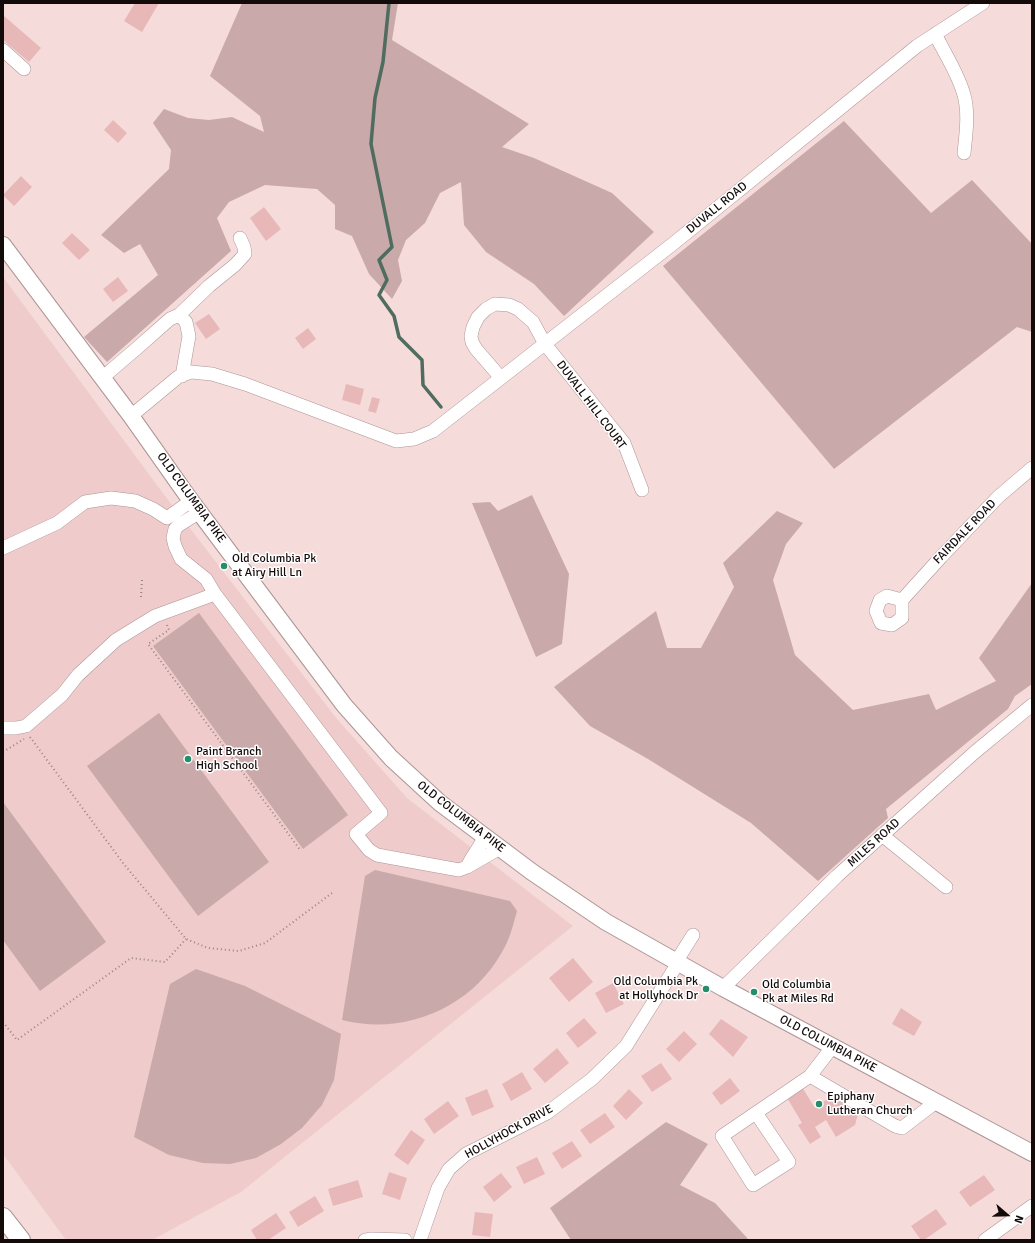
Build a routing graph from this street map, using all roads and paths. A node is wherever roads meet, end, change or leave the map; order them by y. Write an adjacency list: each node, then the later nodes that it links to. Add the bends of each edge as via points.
1 (983, 3): 2 (street, DUVALL ROAD)
2 (935, 34): 5 (street, via 958,76 965,96 967,119); 9 (street, DUVALL ROAD)
3 (3, 50): 4 (street)
4 (24, 69)
5 (964, 153)
6 (240, 238): 8 (street, via 245,254)
7 (3, 245): 11 (main road, OLD COLUMBIA PIKE)
8 (179, 315): 10 (street, via 188,325 189,336); 11 (street, via 170,319)
9 (545, 344): 12 (street, DUVALL ROAD); 12 (street, via 533,322 518,309 496,304 486,310 475,321 472,342); 15 (street, DUVALL HILL COURT, via 624,443)
10 (182, 376): 12 (street, DUVALL ROAD, via 191,372 212,374 242,382 396,441 414,439 433,431); 13 (street)
11 (102, 378): 13 (main road, OLD COLUMBIA PIKE)
12 (501, 378)
13 (131, 416): 16 (main road, OLD COLUMBIA PIKE)
14 (1032, 468): 21 (street, FAIRDALE ROAD, via 998,497)
15 (642, 490)
16 (195, 506): 17 (street, via 167,518 135,501 110,498 85,502 57,523); 19 (street, via 175,529 173,538 181,559 206,579); 27 (main road, OLD COLUMBIA PIKE, via 344,705 417,783)
17 (3, 548)
18 (142, 579): 20 (path)
19 (215, 594): 24 (street, via 155,616 116,640 78,675 62,695 26,726); 30 (street, via 381,812 356,834 369,850 377,856 459,870)
20 (142, 596)
21 (902, 600)
22 (166, 623): 29 (path, via 169,630 148,644)
23 (1032, 706): 26 (street, MILES ROAD, via 975,752)
24 (3, 728)
25 (3, 752): 34 (path, via 30,736 123,863)
26 (882, 835): 31 (street); 36 (street, MILES ROAD)
27 (485, 836): 28 (main road, OLD COLUMBIA PIKE); 30 (street)
28 (500, 848): 30 (street); 35 (main road, OLD COLUMBIA PIKE, via 606,922)
29 (301, 851)
30 (467, 867)
31 (946, 887)
32 (332, 893): 34 (path, via 265,943 239,951 208,948)
33 (693, 935): 35 (street, HOLLYHOCK DRIVE)
34 (186, 939): 37 (path, via 165,962 131,958 17,1040)
35 (677, 963): 36 (main road, OLD COLUMBIA PIKE); 48 (street, HOLLYHOCK DRIVE, via 626,1046 592,1080 547,1113 466,1154 449,1169 438,1188)
36 (724, 988): 38 (main road, OLD COLUMBIA PIKE)
37 (3, 1022)
38 (833, 1046): 39 (street); 40 (main road, OLD COLUMBIA PIKE)
39 (810, 1076): 40 (street, via 902,1128); 41 (street)
40 (936, 1102): 42 (main road, OLD COLUMBIA PIKE)
41 (756, 1112): 41 (street, via 722,1136 753,1185 789,1162)
42 (1032, 1153)
43 (1032, 1206): 49 (street)
44 (3, 1217): 45 (highway)
45 (21, 1240)
46 (365, 1240): 47 (street)
47 (405, 1240)
48 (420, 1240)
49 (985, 1240)

